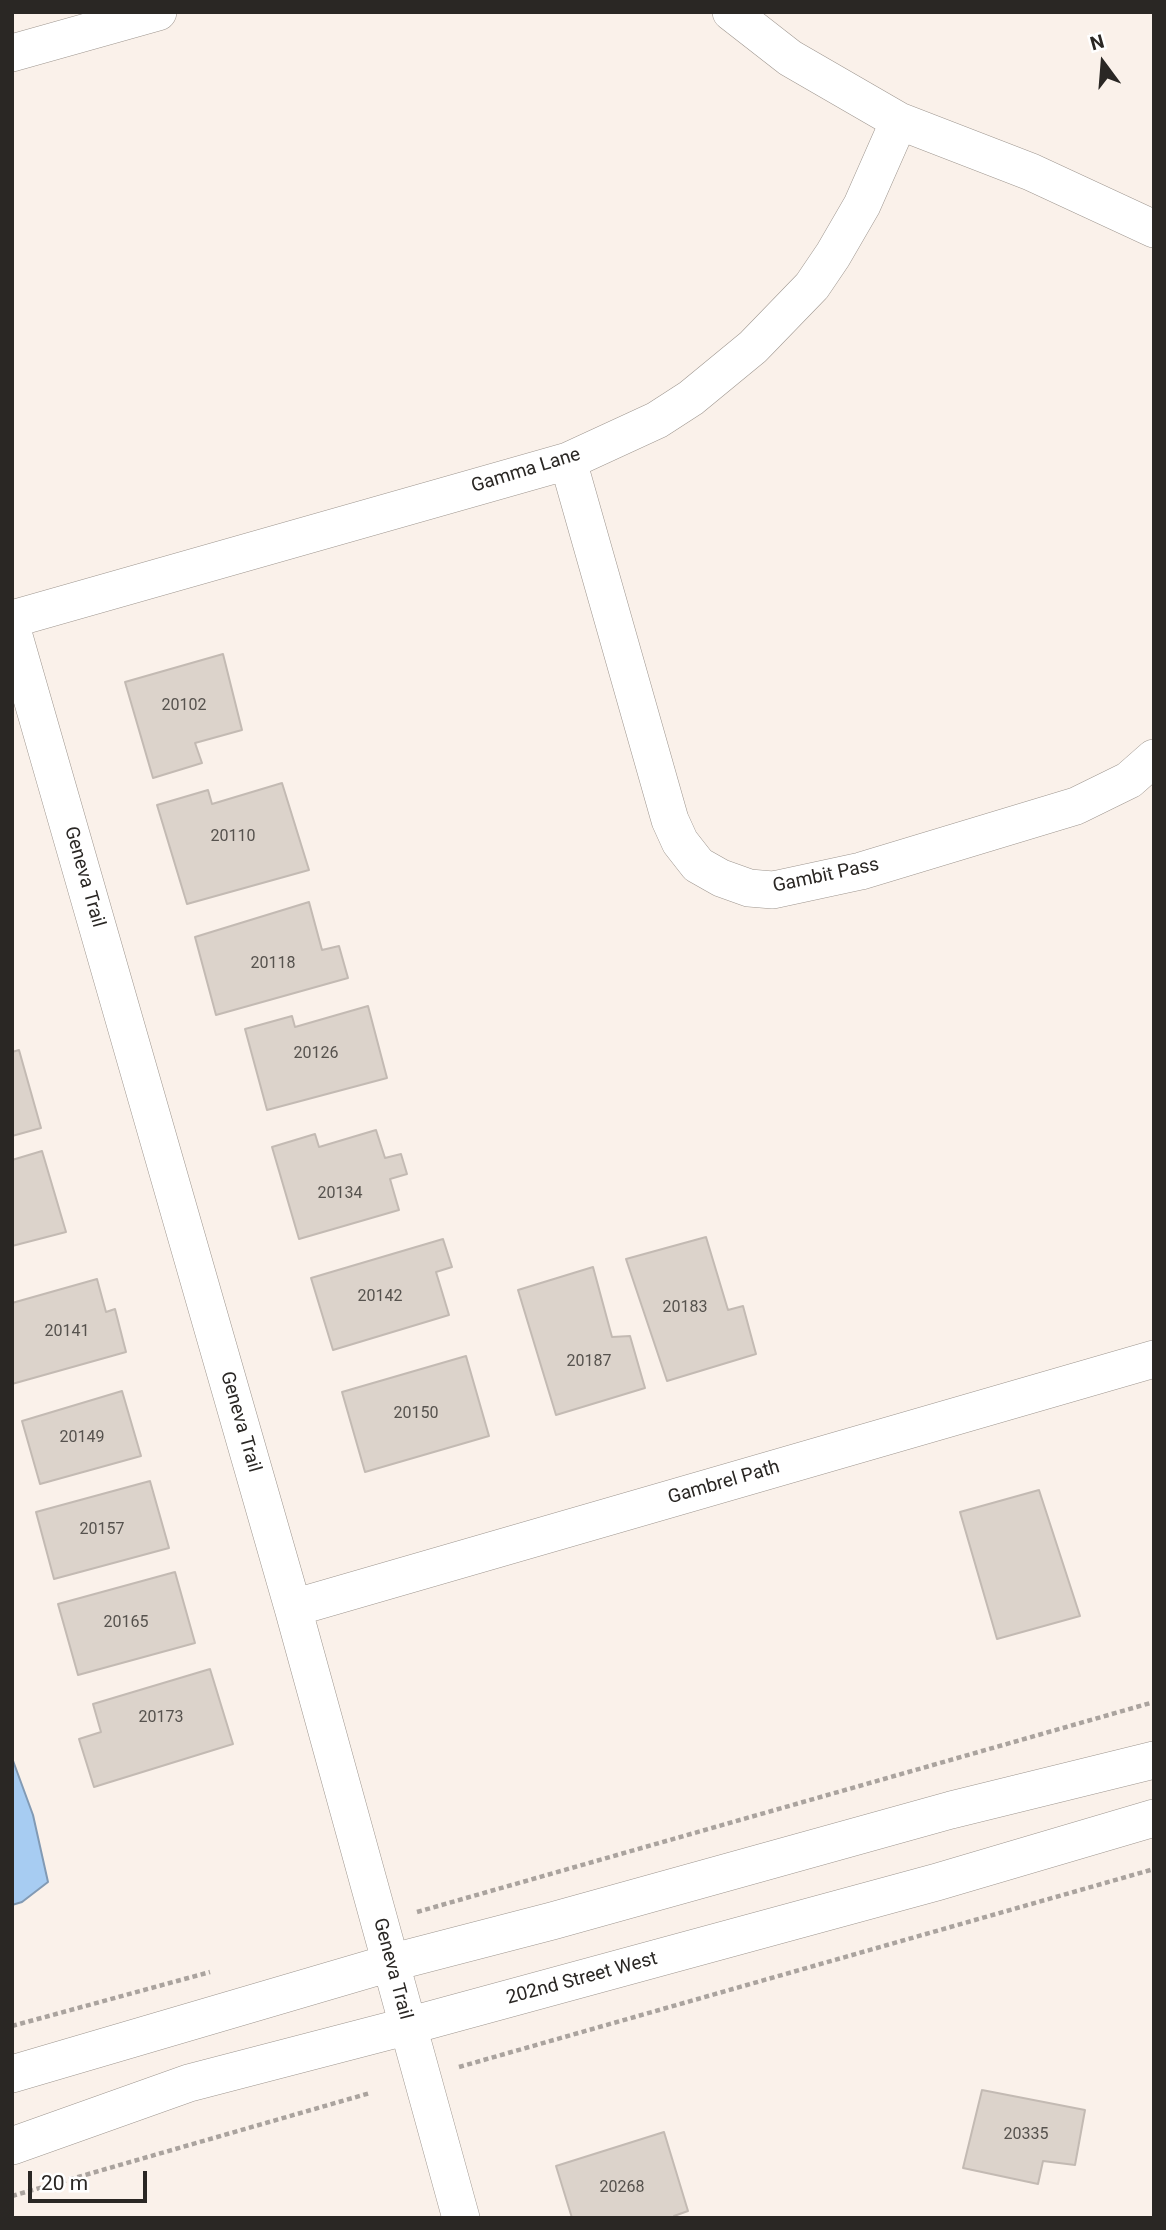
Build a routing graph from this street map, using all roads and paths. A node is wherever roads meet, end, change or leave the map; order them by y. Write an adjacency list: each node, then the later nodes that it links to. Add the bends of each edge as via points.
1 (158, 12): 3 (street)
2 (731, 12): 4 (street, via 790,58)
3 (12, 53)
4 (899, 121): 5 (street, via 1031,172); 6 (street, Gamma Lane, via 839,245 787,314 691,398 657,420)
5 (1154, 229)
6 (568, 461): 7 (street, Gamma Lane); 9 (street, Gambit Pass, via 670,820 698,864 721,878 773,890 861,871 1076,806 1129,780)
7 (12, 620)
8 (12, 629): 11 (street, Geneva Trail)
9 (1154, 758)
10 (1154, 1359): 11 (street, Gambrel Path)
11 (293, 1608): 16 (street, Geneva Trail)
12 (1154, 1702): 16 (path)
13 (1154, 1760): 17 (street, via 951,1810)
14 (1154, 1818): 20 (street, 202nd Street West)
15 (1154, 1869): 21 (path)
16 (380, 1924): 17 (street, Geneva Trail)
17 (390, 1963): 20 (street, Geneva Trail); 22 (street)
18 (212, 1971): 19 (path)
19 (12, 2026)
20 (408, 2026): 24 (street, 202nd Street West, via 189,2083); 26 (street, Geneva Trail)
21 (458, 2068)
22 (12, 2074)
23 (370, 2093): 25 (path)
24 (12, 2146)
25 (12, 2196)
26 (461, 2218)

